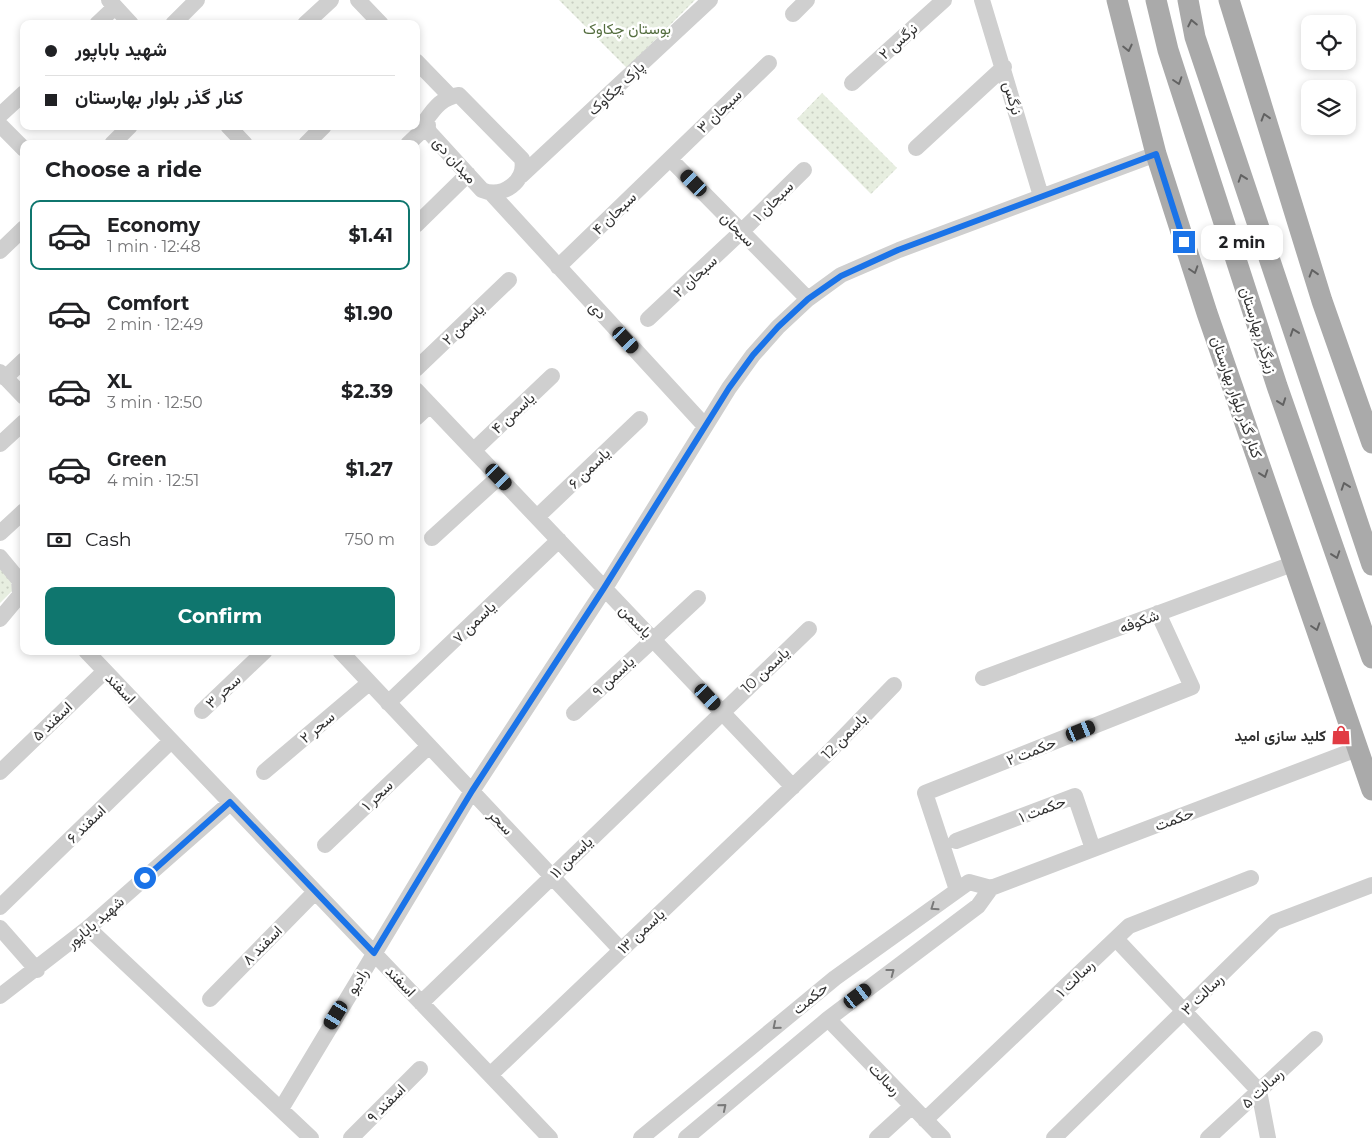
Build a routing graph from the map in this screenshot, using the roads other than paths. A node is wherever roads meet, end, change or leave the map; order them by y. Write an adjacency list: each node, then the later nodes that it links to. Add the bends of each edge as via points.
1 (197, 0): 16 (street)
2 (331, 0): 17 (street)
3 (710, 0): 41 (street, پارک چکاوک)
4 (807, 0): 13 (street)
5 (944, 0): 22 (street, نرگس ۲)
6 (982, 0): 21 (street, نرگس)
7 (1117, 0): 37 (main road, کنار گذر بلوار بهارستان, one-way to 37)
8 (1156, 0): 86 (main road, زیرگذر بهارستان, one-way to 86, via 1168,50 1274,376)
9 (1188, 0): 74 (main road, one-way to 9, via 1195,37)
10 (1229, 0): 63 (main road, one-way to 10, via 1322,301)
11 (112, 4): 14 (street); 15 (street)
12 (369, 4): 18 (street)
13 (793, 14)
14 (100, 20)
15 (127, 20)
16 (177, 20)
17 (309, 20)
18 (379, 20)
19 (768, 63): 38 (street, سبحان ۳)
20 (420, 65): 23 (street)
21 (1004, 67): 36 (street); 43 (street, نرگس)
22 (852, 83)
23 (450, 96): 27 (street, میدان دی, via 426,120); 41 (street, via 459,96 522,159)
24 (20, 97): 25 (street)
25 (0, 115)
26 (0, 125): 35 (street)
27 (428, 125): 34 (street); 40 (street, میدان دی, via 429,132)
28 (126, 130): 31 (street)
29 (232, 130): 32 (street)
30 (320, 130): 33 (street)
31 (116, 140)
32 (241, 140)
33 (310, 140)
34 (412, 140)
35 (20, 145)
36 (916, 148)
37 (1156, 154): 43 (street, رادیو); 73 (main road, کنار گذر بلوار بهارستان, one-way to 73, via 1207,313)
38 (670, 159): 46 (street, سبحان); 48 (street, سبحان ۴)
39 (804, 170): 46 (street, سبحان ۱)
40 (468, 174): 42 (street, میدان دی, via 482,190); 44 (street)
41 (521, 176): 42 (street, میدان دی, via 502,192)
42 (492, 194): 48 (street, دی)
43 (1041, 196): 50 (street, رادیو, via 866,264 841,276)
44 (420, 221)
45 (20, 232): 47 (street)
46 (741, 232): 50 (street, سبحان); 51 (street, سبحان ۲)
47 (0, 250)
48 (558, 267): 62 (street, دی)
49 (509, 280): 53 (street, یاسمن ۲)
50 (808, 299): 62 (street, رادیو, via 753,355)
51 (648, 319)
52 (20, 363): 54 (street)
53 (420, 364)
54 (3, 375): 56 (street)
55 (552, 376): 65 (street, یاسمن ۴)
56 (20, 393)
57 (420, 394): 58 (street, یاسمن)
58 (430, 405): 59 (street); 65 (street, یاسمن)
59 (420, 414)
60 (640, 419): 68 (street, یاسمن ۶)
61 (20, 426): 64 (street)
62 (705, 426): 76 (street, رادیو)
63 (1372, 443)
64 (0, 444)
65 (474, 450): 66 (street, یاسمن)
66 (499, 477): 68 (street, یاسمن); 70 (street)
67 (20, 515): 69 (street)
68 (537, 517): 71 (street, یاسمن)
69 (0, 533)
70 (432, 538)
71 (559, 540): 76 (street, یاسمن); 91 (street, یاسمن ۷)
72 (0, 558): 75 (street)
73 (1295, 562): 79 (street, شکوفه); 97 (main road, کنار گذر بلوار بهارستان, one-way to 97)
74 (1372, 565)
75 (20, 582)
76 (604, 588): 82 (street, یاسمن); 102 (street, رادیو)
77 (20, 595): 80 (street)
78 (698, 598): 82 (street, یاسمن ۹)
79 (1158, 614): 88 (street, شکوفه); 111 (street, حکمت ۲, via 1192,687 925,794)
80 (0, 619)
81 (808, 629): 93 (street, یاسمن 10)
82 (653, 639): 93 (street, یاسمن); 94 (street, یاسمن ۹)
83 (90, 655): 87 (street, اسفند)
84 (262, 655): 92 (street, سحر ۳)
85 (344, 655): 89 (street, سحر)
86 (1372, 658)
87 (105, 671): 95 (street, اسفند); 98 (street, اسفند ۵)
88 (983, 678)
89 (369, 682): 91 (street, سحر); 99 (street, سحر ۲)
90 (894, 685): 100 (street, یاسمن 12)
91 (388, 703): 96 (street, سحر)
92 (202, 711)
93 (721, 711): 100 (street, یاسمن); 107 (street, یاسمن ۱۱)
94 (574, 713)
95 (171, 741): 103 (street, اسفند); 113 (street, اسفند ۶)
96 (429, 746): 102 (street, سحر); 105 (street, سحر ۱)
97 (1357, 749): 101 (main road, کنار گذر بلوار بهارستان); 106 (street, حکمت)
98 (0, 772)
99 (264, 772)
100 (793, 787): 117 (street, یاسمن ۱۳)
101 (1372, 790)
102 (472, 791): 107 (street, سحر); 118 (street, رادیو)
103 (230, 802): 112 (street, اسفند); 115 (street, شهید باباپور)
104 (956, 841): 106 (street, حکمت ۱, via 1075,796)
105 (324, 845)
106 (1093, 849): 110 (street, حکمت)
107 (552, 876): 117 (street, سحر); 122 (street, یاسمن ۱۱)
108 (1251, 878): 116 (street, رسالت ۱, via 1129,926)
109 (1372, 885): 123 (street, رسالت ۳, via 1276,922)
110 (991, 888): 111 (street, حکمت, via 969,882); 124 (street, حکمت, one-way to 110, via 978,906)
111 (957, 890): 135 (street, حکمت, one-way to 135, via 835,978)
112 (315, 892): 118 (street, اسفند); 121 (street, اسفند ۸)
113 (0, 907)
114 (0, 928): 119 (street)
115 (88, 928): 119 (street, شهید باباپور); 130 (street)
116 (1116, 939): 123 (street); 131 (street, رسالت ۱)
117 (621, 950): 127 (street, یاسمن ۱۳)
118 (374, 953): 122 (street, اسفند); 130 (street, رادیو)
119 (37, 970): 120 (street, شهید باباپور)
120 (0, 996)
121 (210, 999)
122 (422, 1003): 127 (street, اسفند)
123 (1184, 1011): 128 (street); 139 (street, رسالت ۳)
124 (828, 1019): 129 (street, رسالت); 136 (street, حکمت, one-way to 124)
125 (1315, 1039): 128 (street, رسالت ۵)
126 (420, 1069): 133 (street, اسفند ۹)
127 (490, 1075): 134 (street, اسفند)
128 (1259, 1091): 140 (street, رسالت ۵); 141 (street)
129 (912, 1106): 131 (street, رسالت); 137 (street)
130 (281, 1109): 132 (street)
131 (926, 1120): 138 (street, رسالت)
132 (311, 1138)
133 (351, 1138)
134 (550, 1138)
135 (641, 1138)
136 (686, 1138)
137 (877, 1138)
138 (943, 1138)
139 (1054, 1138)
140 (1208, 1138)
141 (1268, 1138)

